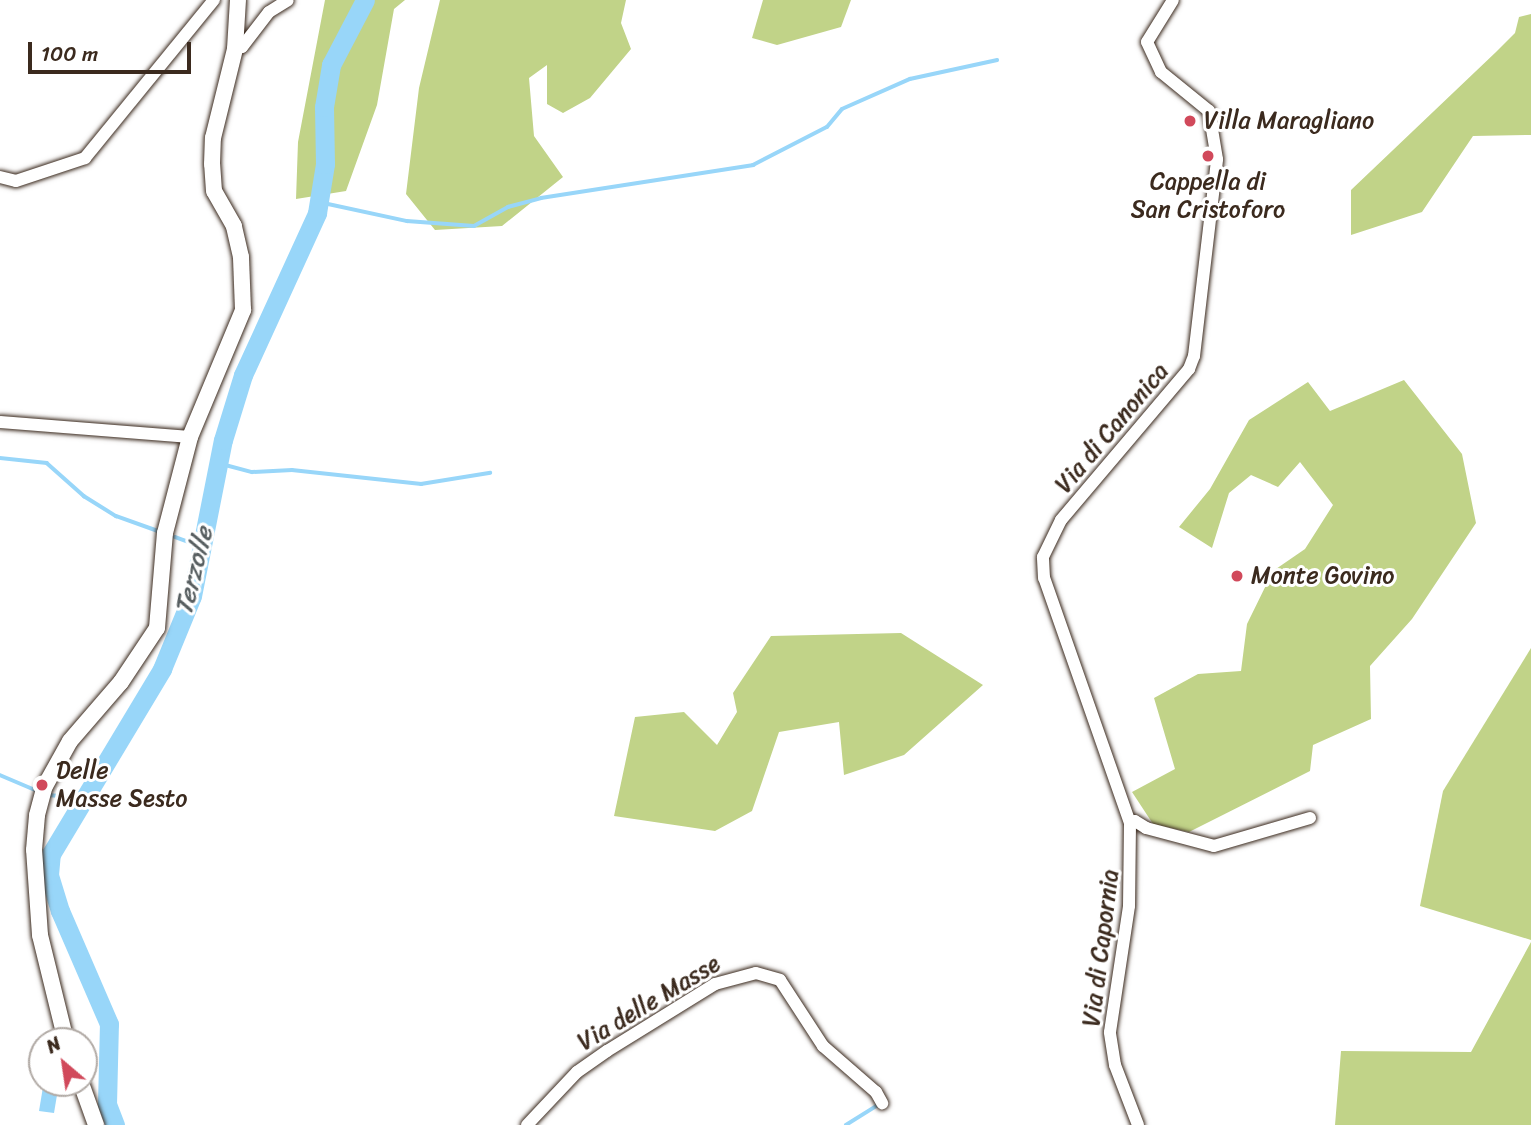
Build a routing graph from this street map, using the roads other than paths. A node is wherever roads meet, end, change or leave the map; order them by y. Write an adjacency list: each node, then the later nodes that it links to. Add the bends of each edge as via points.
1 (214, 0): 6 (street, via 85,159 16,181)
2 (238, 0): 5 (street)
3 (288, 0): 5 (street, via 269,12 242,47)
4 (1172, 0): 10 (street, Via di Canonica, via 1147,42 1161,72 1209,111 1217,159 1194,356 1189,369 1061,520 1043,557 1044,578)
5 (234, 49): 8 (street, via 213,138 212,164 214,191 234,226 241,257 243,310)
6 (0, 177)
7 (0, 422): 8 (street)
8 (190, 437): 12 (street, via 165,533 160,607 147,648 70,741 45,786 37,815 34,850 40,936)
9 (1310, 818): 10 (street, via 1214,846)
10 (1130, 823): 11 (street, Via di Canonica)
11 (1133, 856): 17 (street, Via di Capornia, via 1111,1032 1115,1065)
12 (63, 1027)
13 (86, 1097): 15 (street)
14 (883, 1103): 16 (street, Via delle Masse, via 822,1046 780,980 756,973 715,984 607,1051 578,1072)
15 (96, 1125)
16 (527, 1125)
17 (1138, 1125)

